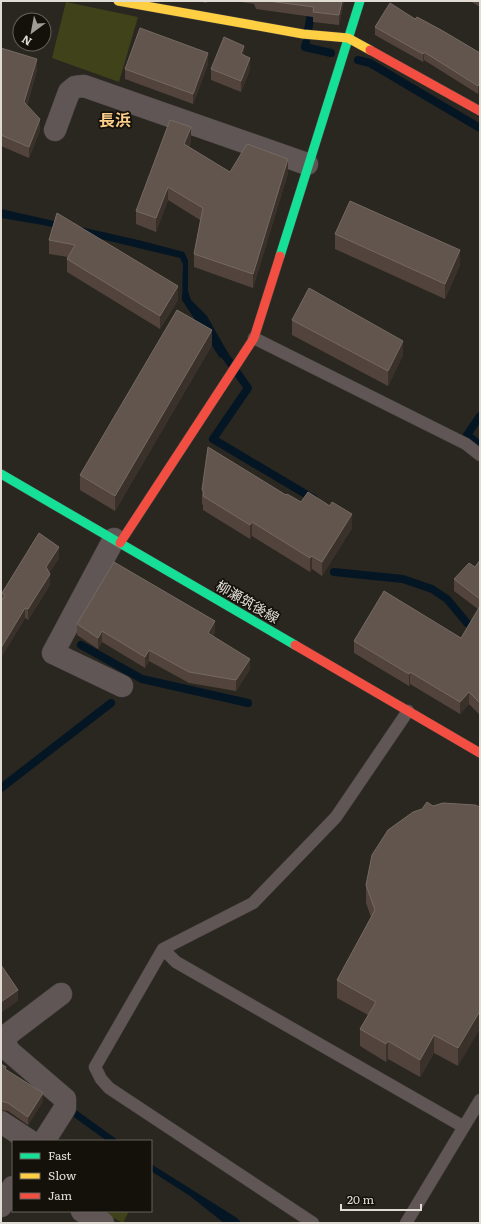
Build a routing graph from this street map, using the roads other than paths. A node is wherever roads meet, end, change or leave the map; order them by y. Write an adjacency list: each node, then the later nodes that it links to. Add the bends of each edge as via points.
1 (118, 1): 3 (street, via 303,34)
2 (360, 1): 3 (street)
3 (348, 38): 4 (street); 6 (street)
4 (480, 111)
5 (55, 130): 6 (street, via 69,92 74,87 84,86)
6 (307, 164): 7 (street)
7 (254, 338): 8 (lane, via 466,444); 10 (street)
8 (480, 455)
9 (1, 474): 10 (street, 柳瀬筑後線)
10 (117, 541): 11 (street, via 53,653); 12 (street, 柳瀬筑後線)
11 (122, 686)
12 (408, 711): 13 (street, 柳瀬筑後線); 14 (lane, via 336,817 253,903)
13 (480, 752)
14 (163, 949): 18 (lane, via 176,962); 25 (lane, via 95,1067 101,1079 109,1088)
15 (62, 994): 20 (street, via 3,1038 9,1052 65,1099 66,1108)
16 (480, 1100): 18 (lane)
17 (1, 1122): 19 (street)
18 (464, 1127): 26 (lane)
19 (28, 1140)
20 (45, 1140)
21 (12, 1189): 22 (street)
22 (1, 1206)
23 (84, 1212): 24 (street)
24 (103, 1223)
25 (313, 1223)
26 (406, 1223)

